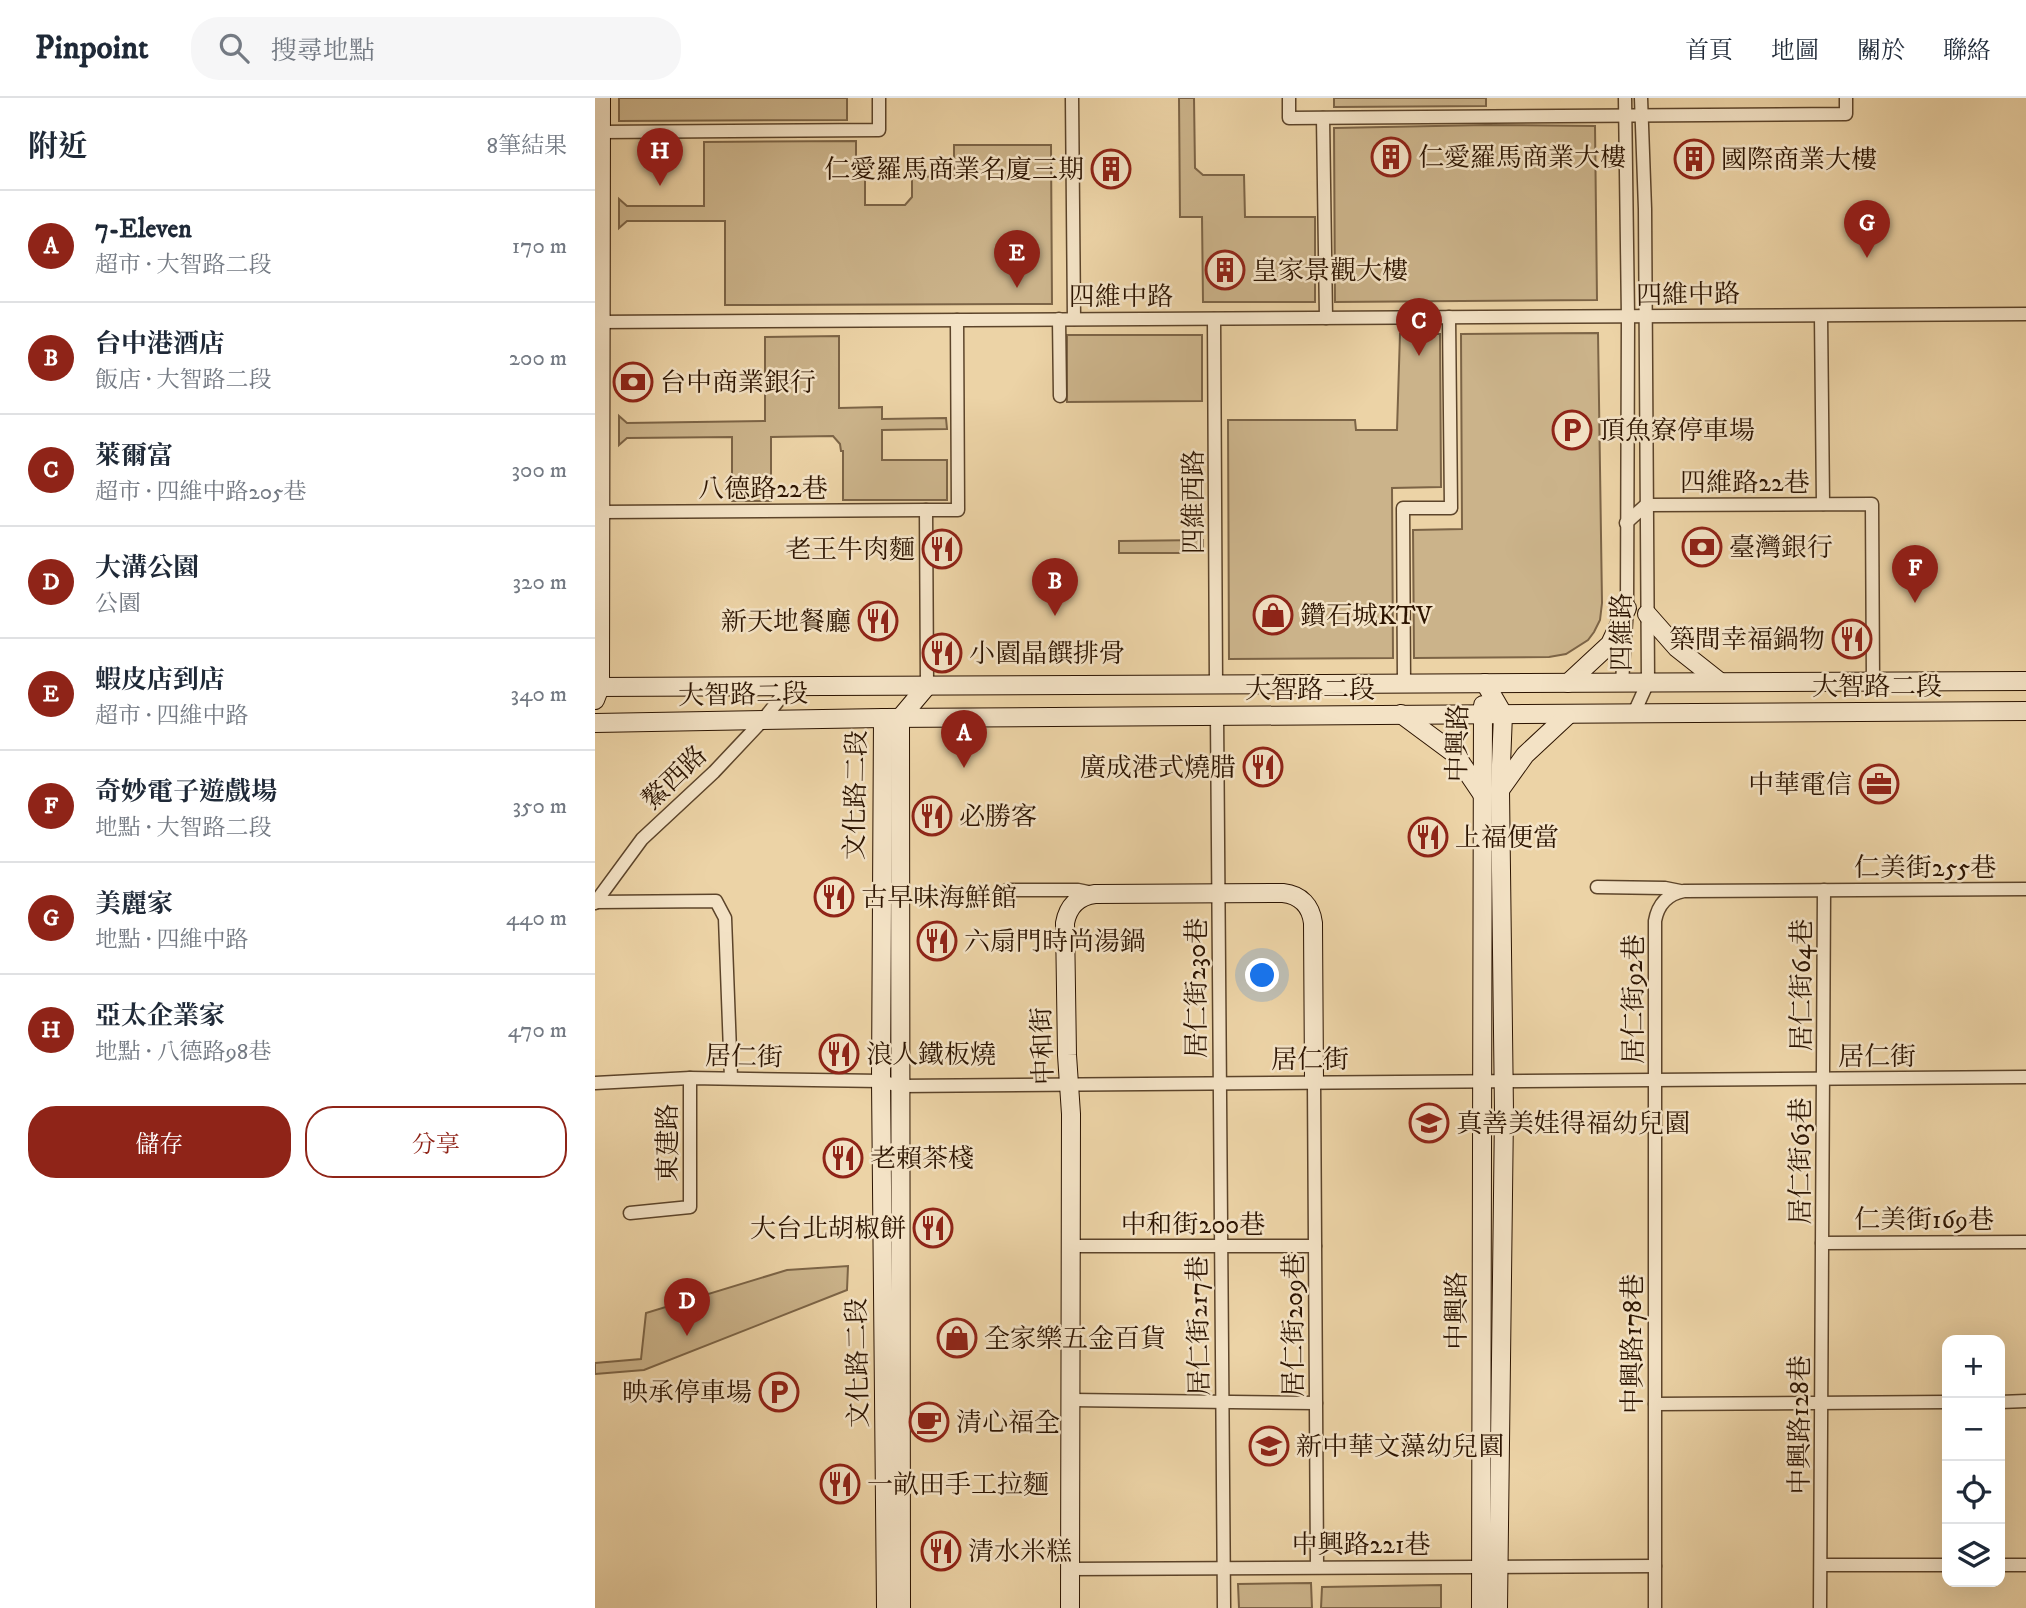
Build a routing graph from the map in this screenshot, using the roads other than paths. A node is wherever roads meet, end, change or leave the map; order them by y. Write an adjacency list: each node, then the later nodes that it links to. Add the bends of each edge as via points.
1 (601, 98): 11 (street)
2 (879, 98): 11 (street, via 879,130)
3 (1072, 98): 19 (street)
4 (1289, 98): 10 (street, via 1289,118)
5 (1625, 98): 9 (street, 四維路)
6 (1641, 98): 8 (street, 四維路)
7 (1846, 98): 8 (street, via 1846,114)
8 (1641, 114): 9 (street); 15 (street, 四維路)
9 (1625, 116): 10 (street); 17 (street, 四維路)
10 (1323, 118): 16 (street)
11 (601, 132): 22 (street)
12 (2026, 314): 13 (street, 四維中路)
13 (1821, 316): 15 (street, 四維中路); 24 (street)
14 (1449, 317): 16 (street, 四維中路); 17 (street, 四維中路); 38 (street, via 1451,508 1403,508)
15 (1646, 317): 17 (street, 四維中路); 25 (street, 四維路)
16 (1326, 318): 20 (street, 四維中路)
17 (1628, 318): 28 (street, 四維路)
18 (1059, 319): 19 (street, 四維中路); 21 (street, 四維中路); 23 (street)
19 (1074, 319): 20 (street, 四維中路)
20 (1215, 319): 39 (street, 四維西路)
21 (957, 320): 22 (street, 四維中路); 26 (street, 八德路22巷, via 958,510)
22 (598, 322): 27 (street)
23 (1060, 396)
24 (1823, 504): 25 (street, 四維路22巷); 31 (street, 四維路22巷, via 1872,504)
25 (1646, 505): 28 (street, 四維路22巷); 30 (street, 四維路)
26 (926, 510): 27 (street, 八德路22巷); 40 (street)
27 (600, 512): 42 (street)
28 (1626, 523): 29 (street, 四維路)
29 (1626, 608): 33 (street, 四維路); 37 (street, via 1611,643)
30 (1647, 614): 34 (street, 四維路); 35 (street, via 1677,648)
31 (1873, 681): 32 (street, 大智路二段); 35 (street, 大智路二段)
32 (2026, 681)
33 (1622, 682): 34 (street, 大智路二段); 37 (street, 大智路二段); 44 (street, 四維路)
34 (1648, 682): 35 (street, 大智路二段); 44 (street, 四維路)
35 (1720, 682)
36 (1485, 683): 37 (street, 大智路二段); 38 (street, 大智路二段); 45 (street, 中興路); 46 (street, 中興路)
37 (1568, 683)
38 (1404, 684): 39 (street, 大智路二段)
39 (1216, 685): 40 (street, 大智路二段)
40 (927, 686): 41 (street, 大智路二段); 50 (street, 文化路二段)
41 (789, 687): 42 (street, 大智路二段); 51 (street, 鰲西路)
42 (597, 692)
43 (2026, 711): 44 (street, 大智路二段)
44 (1634, 713): 47 (street, 大智路二段)
45 (1482, 714): 46 (street, 大智路二段); 49 (street, 大智路二段); 54 (street, 中興路)
46 (1503, 714): 47 (street, 大智路二段); 53 (street, 中興路)
47 (1569, 714): 53 (street, via 1525,755)
48 (1217, 715): 49 (street, 大智路二段); 50 (street, 大智路二段); 60 (street, 居仁街230巷)
49 (1401, 715): 54 (street, via 1455,754)
50 (891, 718): 51 (street, 大智路二段); 68 (street, 文化路二段); 75 (street, 文化路二段)
51 (763, 720): 52 (street, 大智路二段); 62 (street, 鰲西路, via 642,839)
52 (595, 723)
53 (1500, 790): 71 (street, 中興路)
54 (1482, 795): 70 (street, 中興路)
55 (1597, 887): 59 (street)
56 (2026, 889): 58 (street, 仁美街255巷)
57 (1007, 890): 61 (street)
58 (1824, 890): 59 (street); 66 (street, 居仁街64巷)
59 (1684, 891): 67 (street, 居仁街92巷, via 1667,899 1656,915)
60 (1218, 893): 61 (street); 69 (street, via 1289,893 1311,912); 73 (street, 居仁街230巷)
61 (1094, 894): 74 (street, 中和街, via 1075,902 1065,923)
62 (595, 902): 65 (street, via 716,901 725,918)
63 (2026, 1077): 66 (street, 居仁街)
64 (689, 1078): 65 (street, 居仁街); 72 (street, 居仁街); 76 (street, 東建路, via 690,1207)
65 (731, 1078): 68 (street, 居仁街)
66 (1823, 1079): 67 (street, 居仁街); 78 (street, 居仁街63巷)
67 (1655, 1080): 71 (street, 居仁街); 89 (street, 中興路178巷)
68 (881, 1081): 75 (street, 居仁街); 100 (street, 文化路二段)
69 (1314, 1082): 70 (street, 居仁街); 73 (street, 居仁街); 81 (street, 居仁街209巷)
70 (1482, 1082): 71 (street, 居仁街); 94 (street, 中興路)
71 (1504, 1082): 95 (street, 中興路)
72 (595, 1083)
73 (1219, 1083): 74 (street, 居仁街); 80 (street, 居仁街217巷)
74 (1069, 1084): 75 (street, 居仁街); 79 (street, 中和街)
75 (899, 1086): 101 (street, 文化路二段)
76 (630, 1213)
77 (2026, 1242): 78 (street, 仁美街169巷)
78 (1822, 1243): 88 (street, 中興路128巷)
79 (1071, 1246): 80 (street, 中和街200巷); 82 (street, 中和街)
80 (1220, 1246): 81 (street, 中和街200巷); 84 (street, 居仁街217巷)
81 (1315, 1246): 87 (street, 居仁街209巷)
82 (1071, 1400): 84 (street); 99 (street, 中和街)
83 (2026, 1401): 86 (street)
84 (1222, 1402): 87 (street); 98 (street, 居仁街217巷)
85 (1942, 1402): 88 (street)
86 (2005, 1402)
87 (1316, 1403): 97 (street, 居仁街209巷)
88 (1821, 1403): 89 (street); 90 (street, 中興路128巷)
89 (1655, 1405): 96 (street, 中興路178巷)
90 (1821, 1565): 91 (street); 107 (street, 中興路128巷)
91 (1942, 1565)
92 (2005, 1565): 93 (street)
93 (2026, 1565)
94 (1482, 1566): 95 (street, 中興路221巷); 97 (street, 中興路221巷); 104 (street, 中興路)
95 (1500, 1566): 96 (street, 中興路221巷); 105 (street, 中興路)
96 (1655, 1566): 106 (street, 中興路178巷)
97 (1317, 1567): 98 (street, 中興路221巷)
98 (1223, 1568): 99 (street, 中興路221巷); 103 (street, 居仁街217巷)
99 (1070, 1569): 102 (street, 中和街)
100 (886, 1608)
101 (901, 1608)
102 (1070, 1608)
103 (1224, 1608)
104 (1481, 1608)
105 (1499, 1608)
106 (1655, 1608)
107 (1820, 1608)

